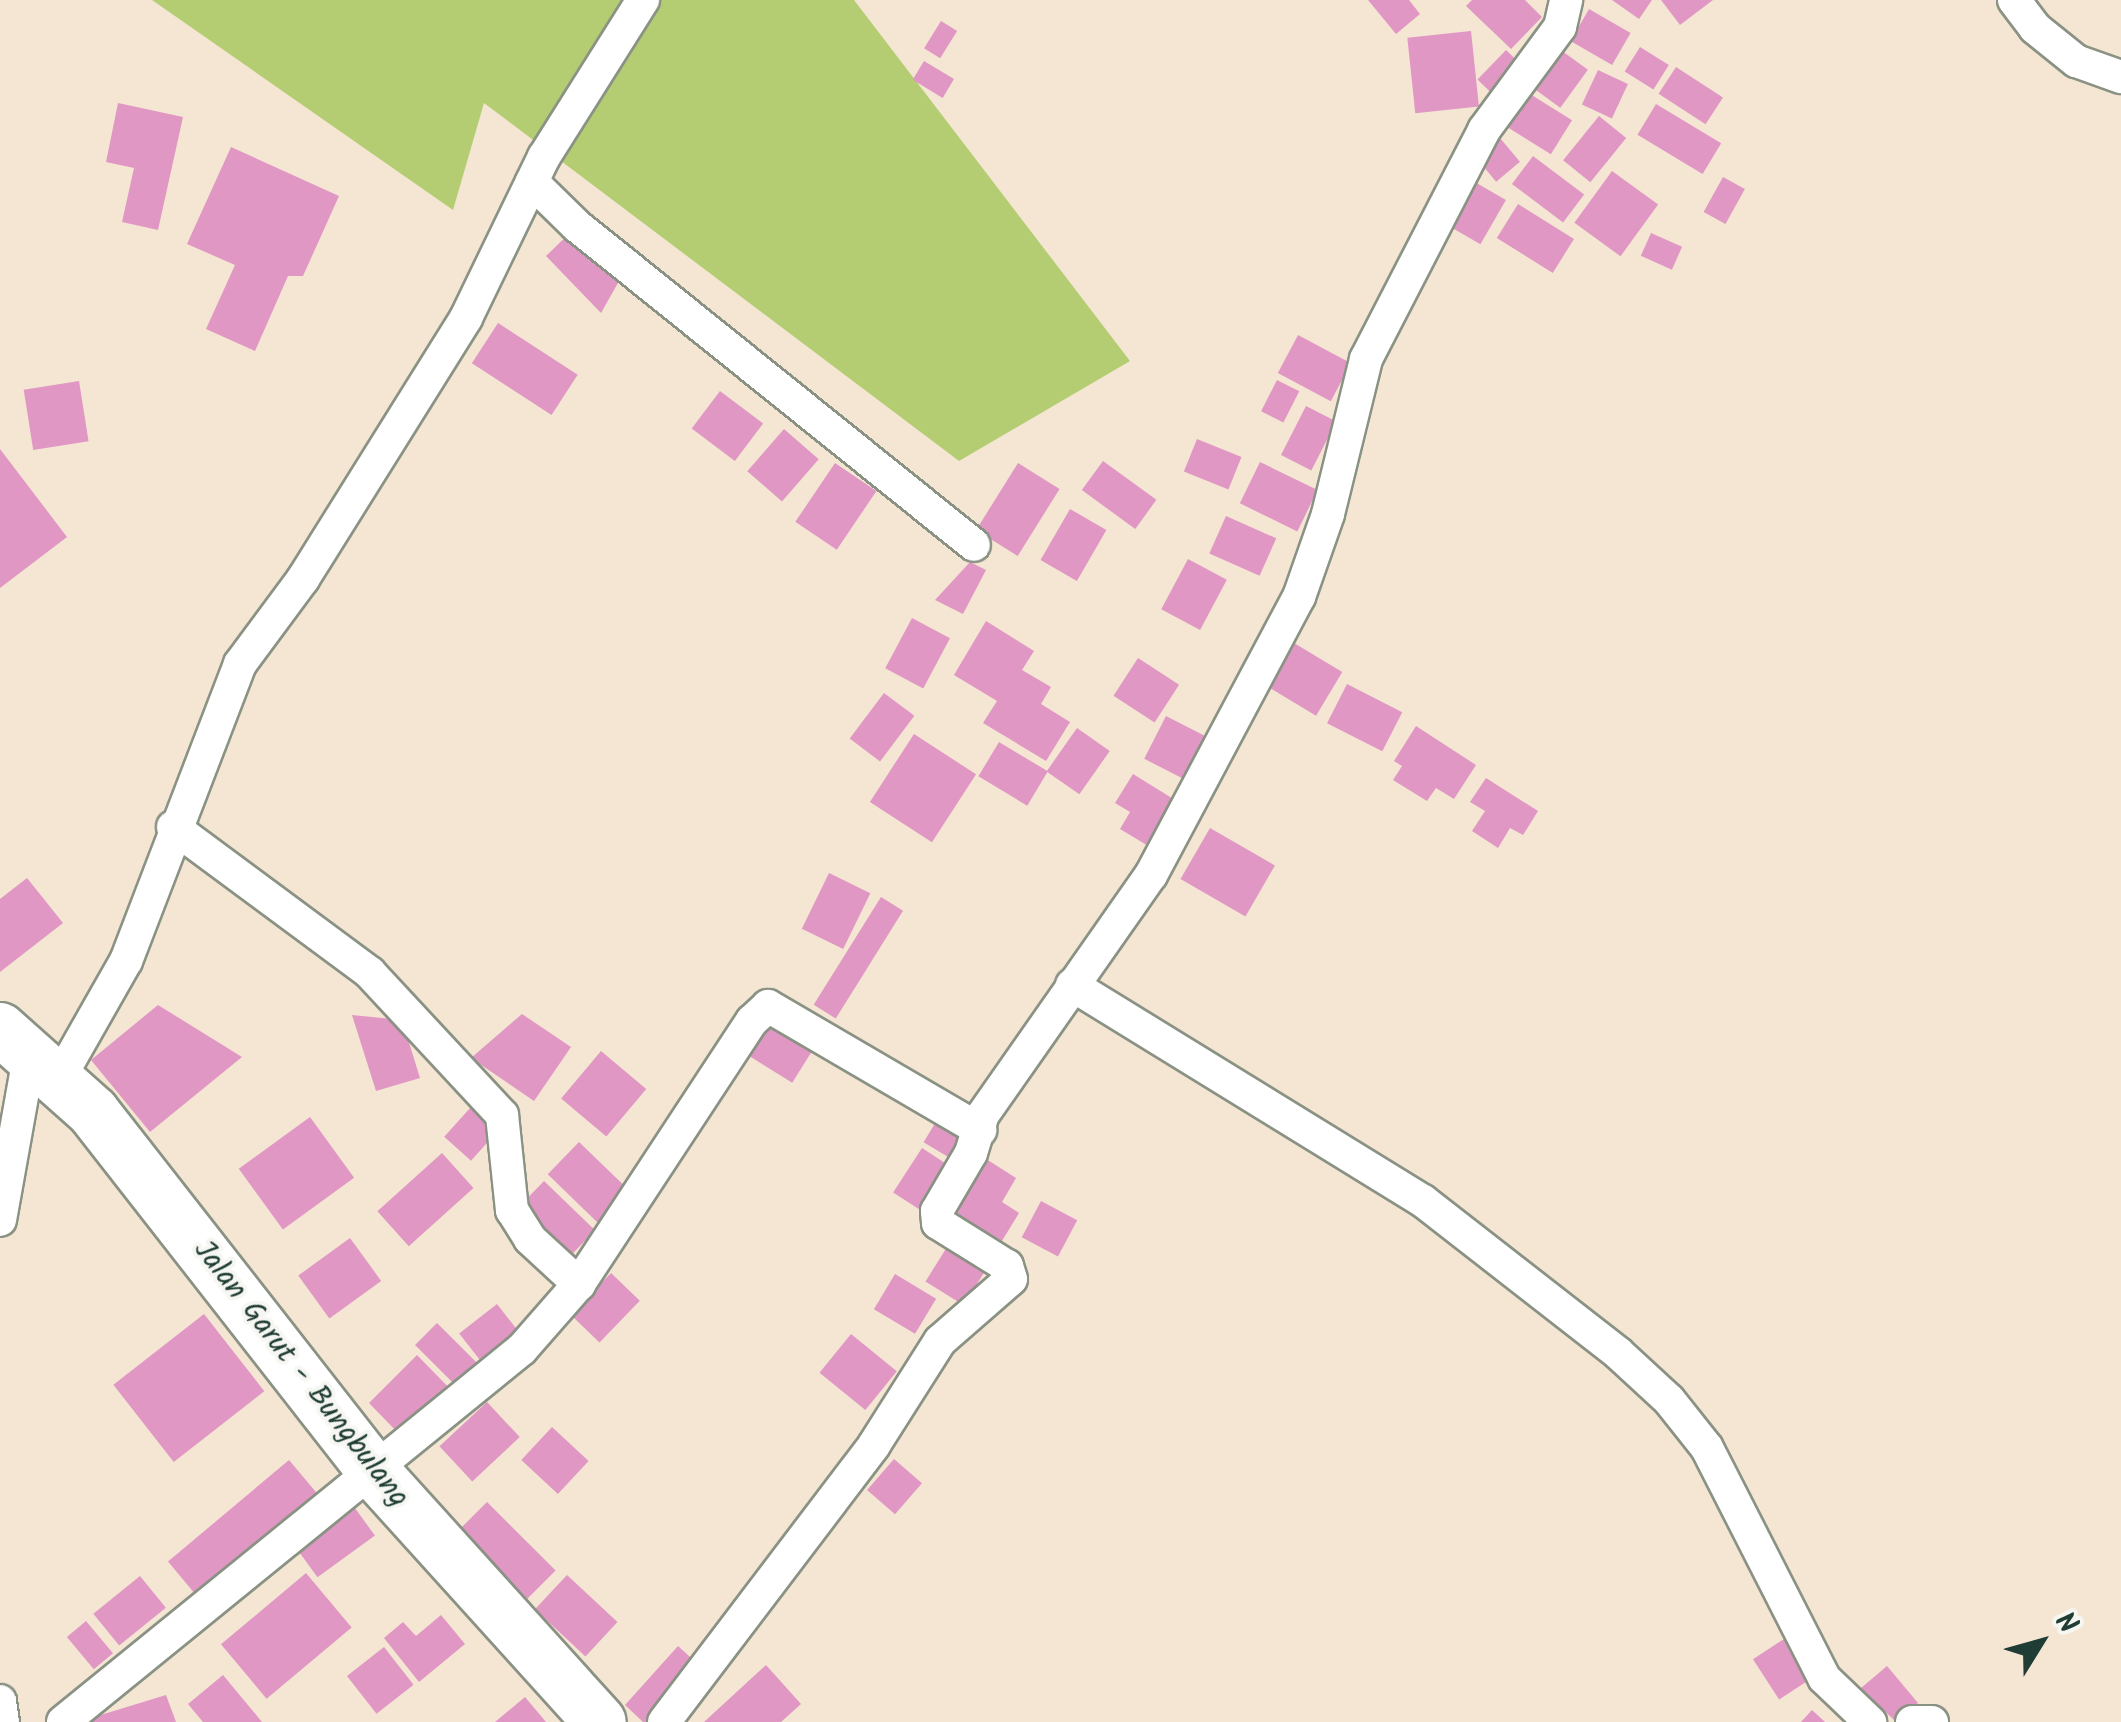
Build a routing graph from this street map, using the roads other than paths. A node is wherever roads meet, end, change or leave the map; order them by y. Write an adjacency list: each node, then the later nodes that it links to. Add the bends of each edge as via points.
1 (643, 0): 5 (street)
2 (1566, 0): 8 (street, via 1560,28 1484,130 1366,360 1300,597 1151,874)
3 (2014, 0): 4 (street, via 2035,28 2076,61)
4 (2121, 77)
5 (532, 182): 6 (street, via 577,226); 7 (street, via 466,318 303,579 240,664)
6 (974, 545)
7 (173, 827): 9 (street, via 126,961); 12 (street, via 357,962 502,1116 512,1210 530,1239)
8 (1072, 985): 10 (street, via 982,1116); 19 (street, via 1423,1200 1631,1364 1707,1448 1824,1678)
9 (30, 1052): 11 (street); 13 (main road, Jalan Garut - Bungbulang, via 149,1180)
10 (980, 1130): 12 (street, via 768,1006 752,1020); 18 (street, via 936,1218 1007,1266 1011,1279 940,1341 874,1445)
11 (0, 1220)
12 (579, 1284): 13 (street, via 522,1349)
13 (373, 1471): 16 (street); 17 (main road, Jalan Garut - Bungbulang)
14 (0, 1701): 15 (street)
15 (4, 1722)
16 (63, 1722)
17 (600, 1722)
18 (664, 1722)
19 (1870, 1722)
20 (1912, 1722): 21 (street)
21 (1932, 1722)

